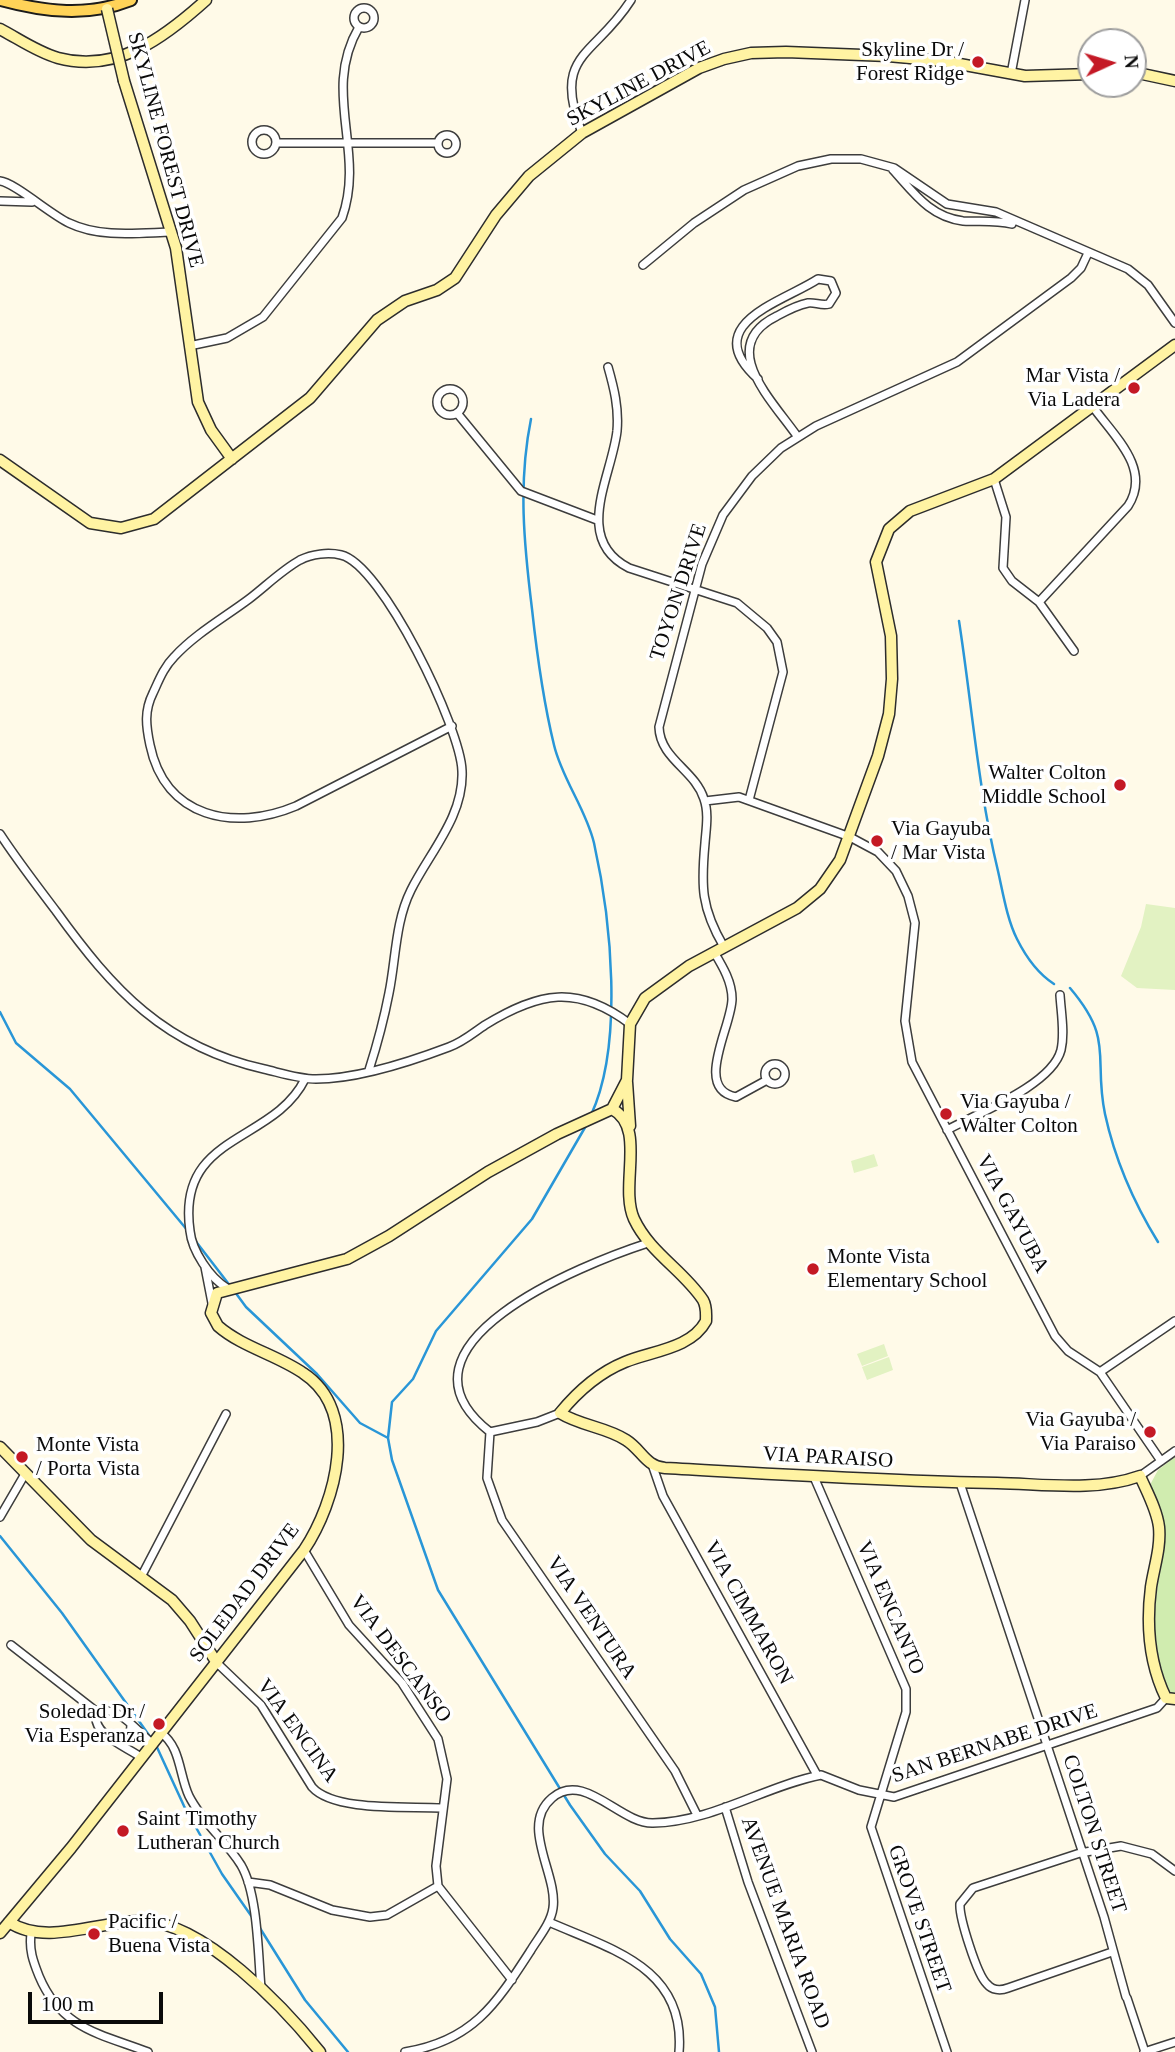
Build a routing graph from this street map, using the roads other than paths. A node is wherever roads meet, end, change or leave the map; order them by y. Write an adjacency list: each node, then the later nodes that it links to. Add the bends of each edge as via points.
1 (1, 0): 6 (main road, via 67,12)
2 (131, 0): 6 (main road)
3 (206, 0): 8 (street, via 151,44 101,60 58,58)
4 (631, 0): 13 (street, via 583,55 572,78 569,94)
5 (1026, 0): 9 (street)
6 (107, 9): 22 (street, SKYLINE FOREST DRIVE, bridge, via 124,81)
7 (359, 27): 16 (street, via 343,65)
8 (0, 29)
9 (1011, 74): 10 (street, SKYLINE DRIVE); 13 (street, SKYLINE DRIVE, via 920,58 751,53 699,68)
10 (1077, 75)
11 (1147, 75): 12 (street)
12 (1175, 80)
13 (582, 133): 33 (street, SKYLINE DRIVE, via 529,176 496,215 456,278 405,301 377,320 310,398)
14 (276, 142): 16 (street)
15 (437, 143): 16 (street)
16 (348, 145): 27 (street, via 351,188 342,218 279,300 247,329)
17 (890, 167): 21 (street, via 947,204 990,211); 21 (street, via 916,198 940,214 962,221 994,220); 24 (street, via 869,159 846,158 787,169 720,204)
18 (0, 181): 20 (street, via 15,186)
19 (0, 201): 20 (street)
20 (32, 202): 22 (street, via 89,230)
21 (1023, 226): 23 (street)
22 (171, 232): 27 (street, SKYLINE FOREST DRIVE)
23 (1088, 253): 25 (street, via 1142,279); 32 (street, TOYON DRIVE, via 1070,278 957,362)
24 (643, 265)
25 (1175, 323)
26 (1175, 345): 30 (street)
27 (188, 346): 33 (street, SKYLINE FOREST DRIVE, via 203,414)
28 (608, 367): 36 (street, via 618,422)
29 (758, 379): 29 (street, via 748,352 752,333 803,304 829,304 836,293 831,281 818,279 747,319 739,333 739,351 745,367); 32 (street)
30 (1093, 407): 35 (street); 38 (street, via 1131,460 1138,477 1136,492)
31 (457, 413): 36 (street, via 521,491)
32 (797, 436): 37 (street, TOYON DRIVE, via 752,476 723,515)
33 (232, 459): 34 (street, SKYLINE DRIVE, via 165,513 132,527 111,528 78,516)
34 (0, 460)
35 (994, 479): 38 (street, via 1006,517 1003,568); 44 (street, via 910,511 882,539 876,562 891,636 891,696 885,733)
36 (597, 520): 37 (street, via 607,549 620,564)
37 (695, 589): 41 (street, via 727,598 746,610 773,635 780,651 781,682); 42 (street, TOYON DRIVE, via 659,727 664,748)
38 (1039, 602): 39 (street)
39 (1074, 651)
40 (452, 726): 40 (street, via 398,617 376,584 358,562 336,554 301,560 175,656 158,683 146,717 154,761 167,783 202,812 245,820 296,806); 48 (street, via 462,762 461,794 404,907)
41 (749, 800): 42 (street, VIA GAYUBA); 44 (street, VIA GAYUBA)
42 (705, 801): 45 (street, via 702,893)
43 (0, 834): 49 (street, via 97,968 139,1010 197,1047 233,1062)
44 (850, 836): 45 (street, via 837,866 812,897); 54 (street, VIA GAYUBA, via 886,858 908,895 915,933 906,1003 907,1040 915,1070)
45 (719, 950): 47 (street, via 659,985 640,1004); 51 (street, via 732,999 716,1083 724,1093 736,1097)
46 (1060, 995): 54 (street, via 1062,1046 1053,1067 1032,1084)
47 (630, 1024): 48 (street, via 592,1002 551,996 518,1007 448,1048); 50 (street)
48 (369, 1070): 49 (street)
49 (305, 1079): 56 (street, via 286,1105 223,1146 199,1174 187,1200 187,1215 192,1243)
50 (627, 1080): 52 (street); 53 (street)
51 (767, 1080)
52 (612, 1109): 53 (street, via 624,1117); 57 (street, via 488,1172 347,1259 298,1275)
53 (630, 1130): 55 (street, via 628,1198)
54 (947, 1130): 60 (street, VIA GAYUBA, via 1055,1336 1068,1351)
55 (648, 1243): 61 (street, via 704,1301 706,1321 684,1342 623,1363 593,1380); 63 (street, via 591,1262 544,1285 470,1344 457,1371 457,1390 469,1412)
56 (204, 1263): 57 (street); 58 (street)
57 (227, 1288): 58 (street, via 217,1293)
58 (212, 1304): 73 (street, SOLEDAD DRIVE, via 218,1326 302,1372 321,1387 332,1408 337,1445 332,1487 321,1521)
59 (1175, 1321): 60 (street)
60 (1100, 1372): 66 (street, VIA GAYUBA)
61 (560, 1413): 63 (street); 67 (street, via 620,1437)
62 (226, 1414): 74 (street)
63 (491, 1432): 89 (street, VIA VENTURA, via 487,1478 502,1520 675,1771)
64 (0, 1447): 68 (street)
65 (1175, 1451): 66 (street, VIA PARAISO)
66 (1161, 1461): 69 (street, VIA PARAISO)
67 (653, 1467): 70 (street, VIA PARAISO); 85 (street, VIA CIMMARON, via 663,1496)
68 (25, 1475): 72 (street); 74 (street, via 91,1540)
69 (1140, 1476): 71 (street, VIA PARAISO, via 1097,1485); 77 (street, via 1159,1524 1149,1630 1156,1676)
70 (814, 1477): 71 (street, VIA PARAISO); 86 (street, VIA ENCANTO, via 906,1689 906,1712)
71 (960, 1483): 83 (street, COLTON STREET)
72 (0, 1517)
73 (304, 1550): 76 (street, SOLEDAD DRIVE); 88 (street, VIA DESCANSO, via 349,1625 401,1683 433,1728 446,1766)
74 (141, 1577): 76 (street, via 181,1611)
75 (11, 1645): 78 (street)
76 (217, 1663): 80 (street, SOLEDAD DRIVE); 88 (street, VIA ENCINA, via 261,1705 320,1796 349,1803)
77 (1170, 1699): 83 (street, SAN BERNABE DRIVE, via 1157,1709)
78 (97, 1712): 79 (street, via 112,1711); 81 (street, via 100,1729)
79 (131, 1725): 81 (street, via 130,1737); 82 (street)
80 (161, 1733): 82 (street, SOLEDAD DRIVE); 92 (street, via 174,1746 192,1801 242,1867)
81 (118, 1742): 84 (street)
82 (153, 1744): 84 (street, SOLEDAD DRIVE)
83 (1046, 1748): 86 (street, SAN BERNABE DRIVE, via 894,1797); 90 (street, COLTON STREET)
84 (142, 1758): 94 (street, SOLEDAD DRIVE)
85 (817, 1775): 86 (street, SAN BERNABE DRIVE); 87 (street)
86 (879, 1796): 107 (street, GROVE STREET, via 872,1832)
87 (725, 1807): 89 (street); 106 (street, AVENUE MARIA ROAD)
88 (441, 1808): 93 (street, VIA DESCANSO)
89 (697, 1815): 95 (street, via 652,1823 631,1819 579,1791 551,1798 540,1819 539,1833 552,1883)
90 (1080, 1853): 91 (street, via 1137,1848); 98 (street, COLTON STREET); 98 (street, via 973,1888 960,1904 960,1917 984,1981 995,1989 1008,1989)
91 (1175, 1871)
92 (248, 1882): 93 (street, via 270,1885 332,1910 370,1917 387,1915); 100 (street)
93 (438, 1886): 99 (street)
94 (9, 1922): 96 (street, SOLEDAD DRIVE); 97 (street)
95 (549, 1922): 99 (street); 105 (street, via 631,1958 653,1974 671,2007)
96 (0, 1933)
97 (31, 1934): 100 (street, via 153,1922 208,1946); 102 (street, via 29,1947 38,1973 64,2014 85,2029)
98 (1112, 1952): 108 (street, COLTON STREET)
99 (512, 1980): 104 (street, via 489,2011 467,2030 450,2040)
100 (261, 1988): 103 (street)
101 (1175, 2042): 108 (street)
102 (148, 2052)
103 (320, 2052)
104 (405, 2052)
105 (679, 2052)
106 (812, 2052)
107 (947, 2052)
108 (1144, 2052)

